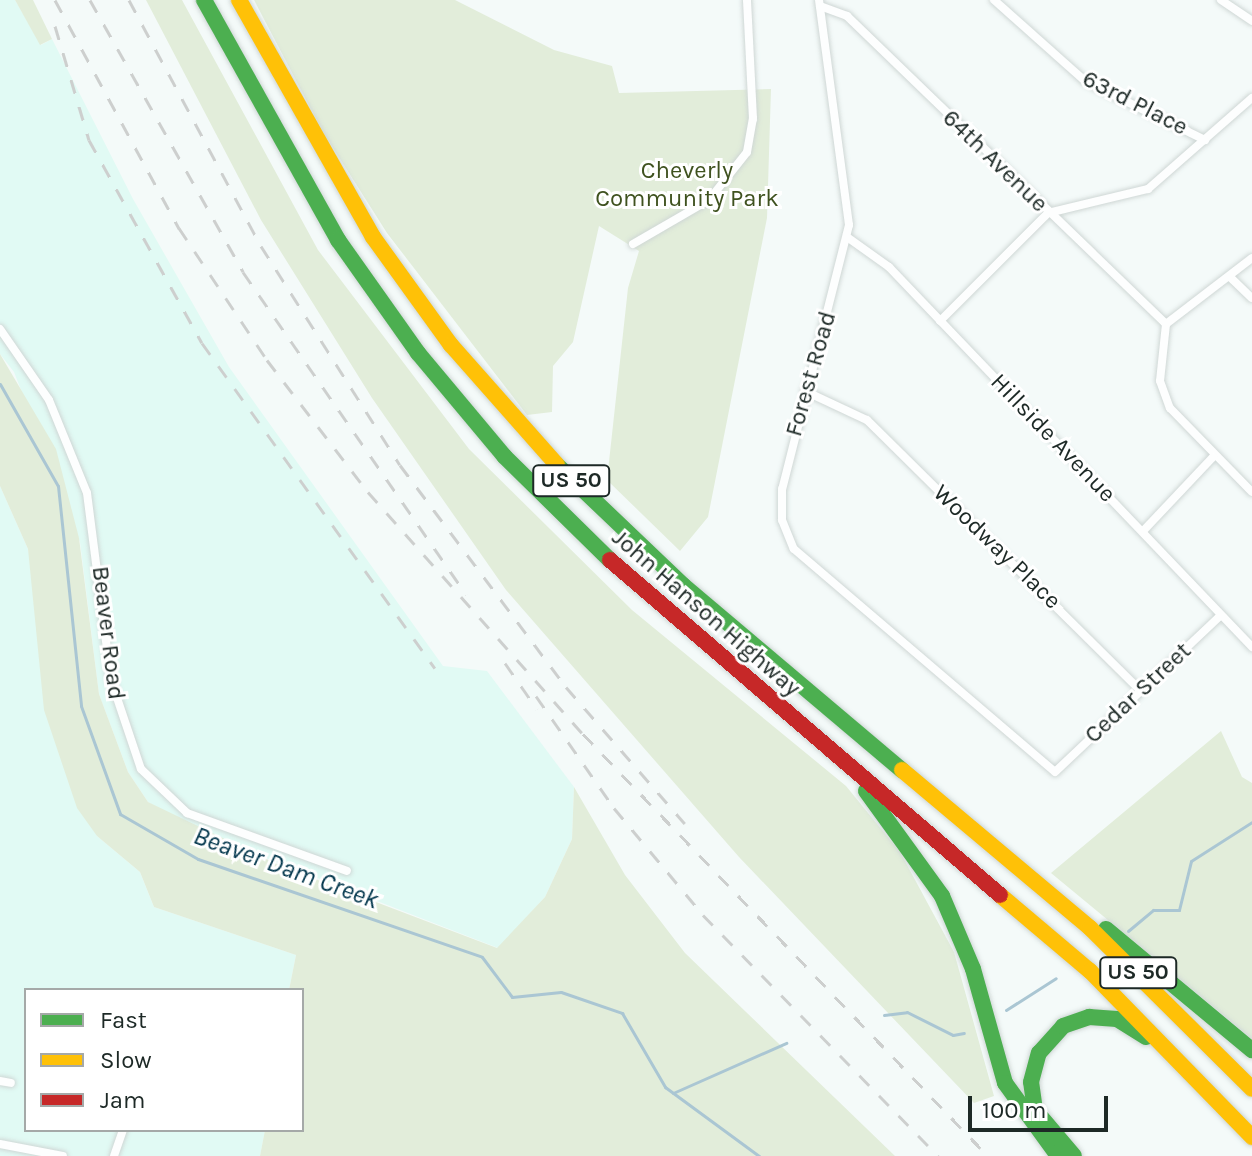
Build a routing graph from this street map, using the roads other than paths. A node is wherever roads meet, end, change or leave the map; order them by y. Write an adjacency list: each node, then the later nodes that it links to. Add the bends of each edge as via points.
1 (204, 0): 26 (highway, John Hanson Highway / US 50, via 309,193 437,379 597,551)
2 (239, 0): 28 (highway, John Hanson Highway / US 50, via 373,237 524,431 684,586)
3 (747, 0): 12 (street, via 753,119 742,164 709,200)
4 (994, 0): 9 (street, 63rd Place, via 1085,81)
5 (1227, 2): 7 (street)
6 (819, 3): 10 (street, 64th Avenue, via 847,16); 11 (street, Forest Road)
7 (1252, 21)
8 (1252, 98): 9 (street)
9 (1205, 140): 10 (street, via 1148,189)
10 (1048, 213): 16 (street); 17 (street, 64th Avenue)
11 (847, 237): 16 (street, Hillside Avenue, via 879,257); 19 (street, Forest Road, via 822,352)
12 (633, 244)
13 (1252, 258): 14 (street)
14 (1230, 277): 15 (street); 17 (street)
15 (1252, 298)
16 (940, 321): 22 (street, Hillside Avenue)
17 (1166, 324): 20 (street, via 1164,395 1178,421)
18 (0, 329): 29 (street, Beaver Road, via 49,400 87,493 111,680 141,769 187,813)
19 (805, 391): 25 (street, Woodway Place, via 867,420); 27 (street, Forest Road, via 781,505 794,549)
20 (1213, 457): 21 (street); 22 (street)
21 (1252, 492)
22 (1143, 531): 23 (street, Hillside Avenue)
23 (1221, 615): 24 (street, Hillside Avenue); 25 (street, Cedar Street)
24 (1252, 647)
25 (1140, 690): 27 (street, Cedar Street)
26 (797, 723): 31 (highway, John Hanson Highway / US 50, via 1074,956); 40 (highway, via 887,815 932,878 967,952 1005,1083)
27 (1055, 772)
28 (1016, 864): 30 (highway, via 1057,888); 34 (highway, John Hanson Highway / US 50, via 1128,963)
29 (347, 871)
30 (1252, 1050)
31 (1189, 1068): 36 (highway, John Hanson Highway / US 50); 41 (highway, via 1117,1019 1089,1017 1063,1026 1039,1053 1031,1090 1039,1119)
32 (0, 1081): 33 (street)
33 (11, 1083)
34 (1252, 1089)
35 (122, 1132): 39 (street)
36 (1252, 1137)
37 (0, 1144): 38 (street)
38 (63, 1156)
39 (114, 1156)
40 (1058, 1156)
41 (1074, 1156)

